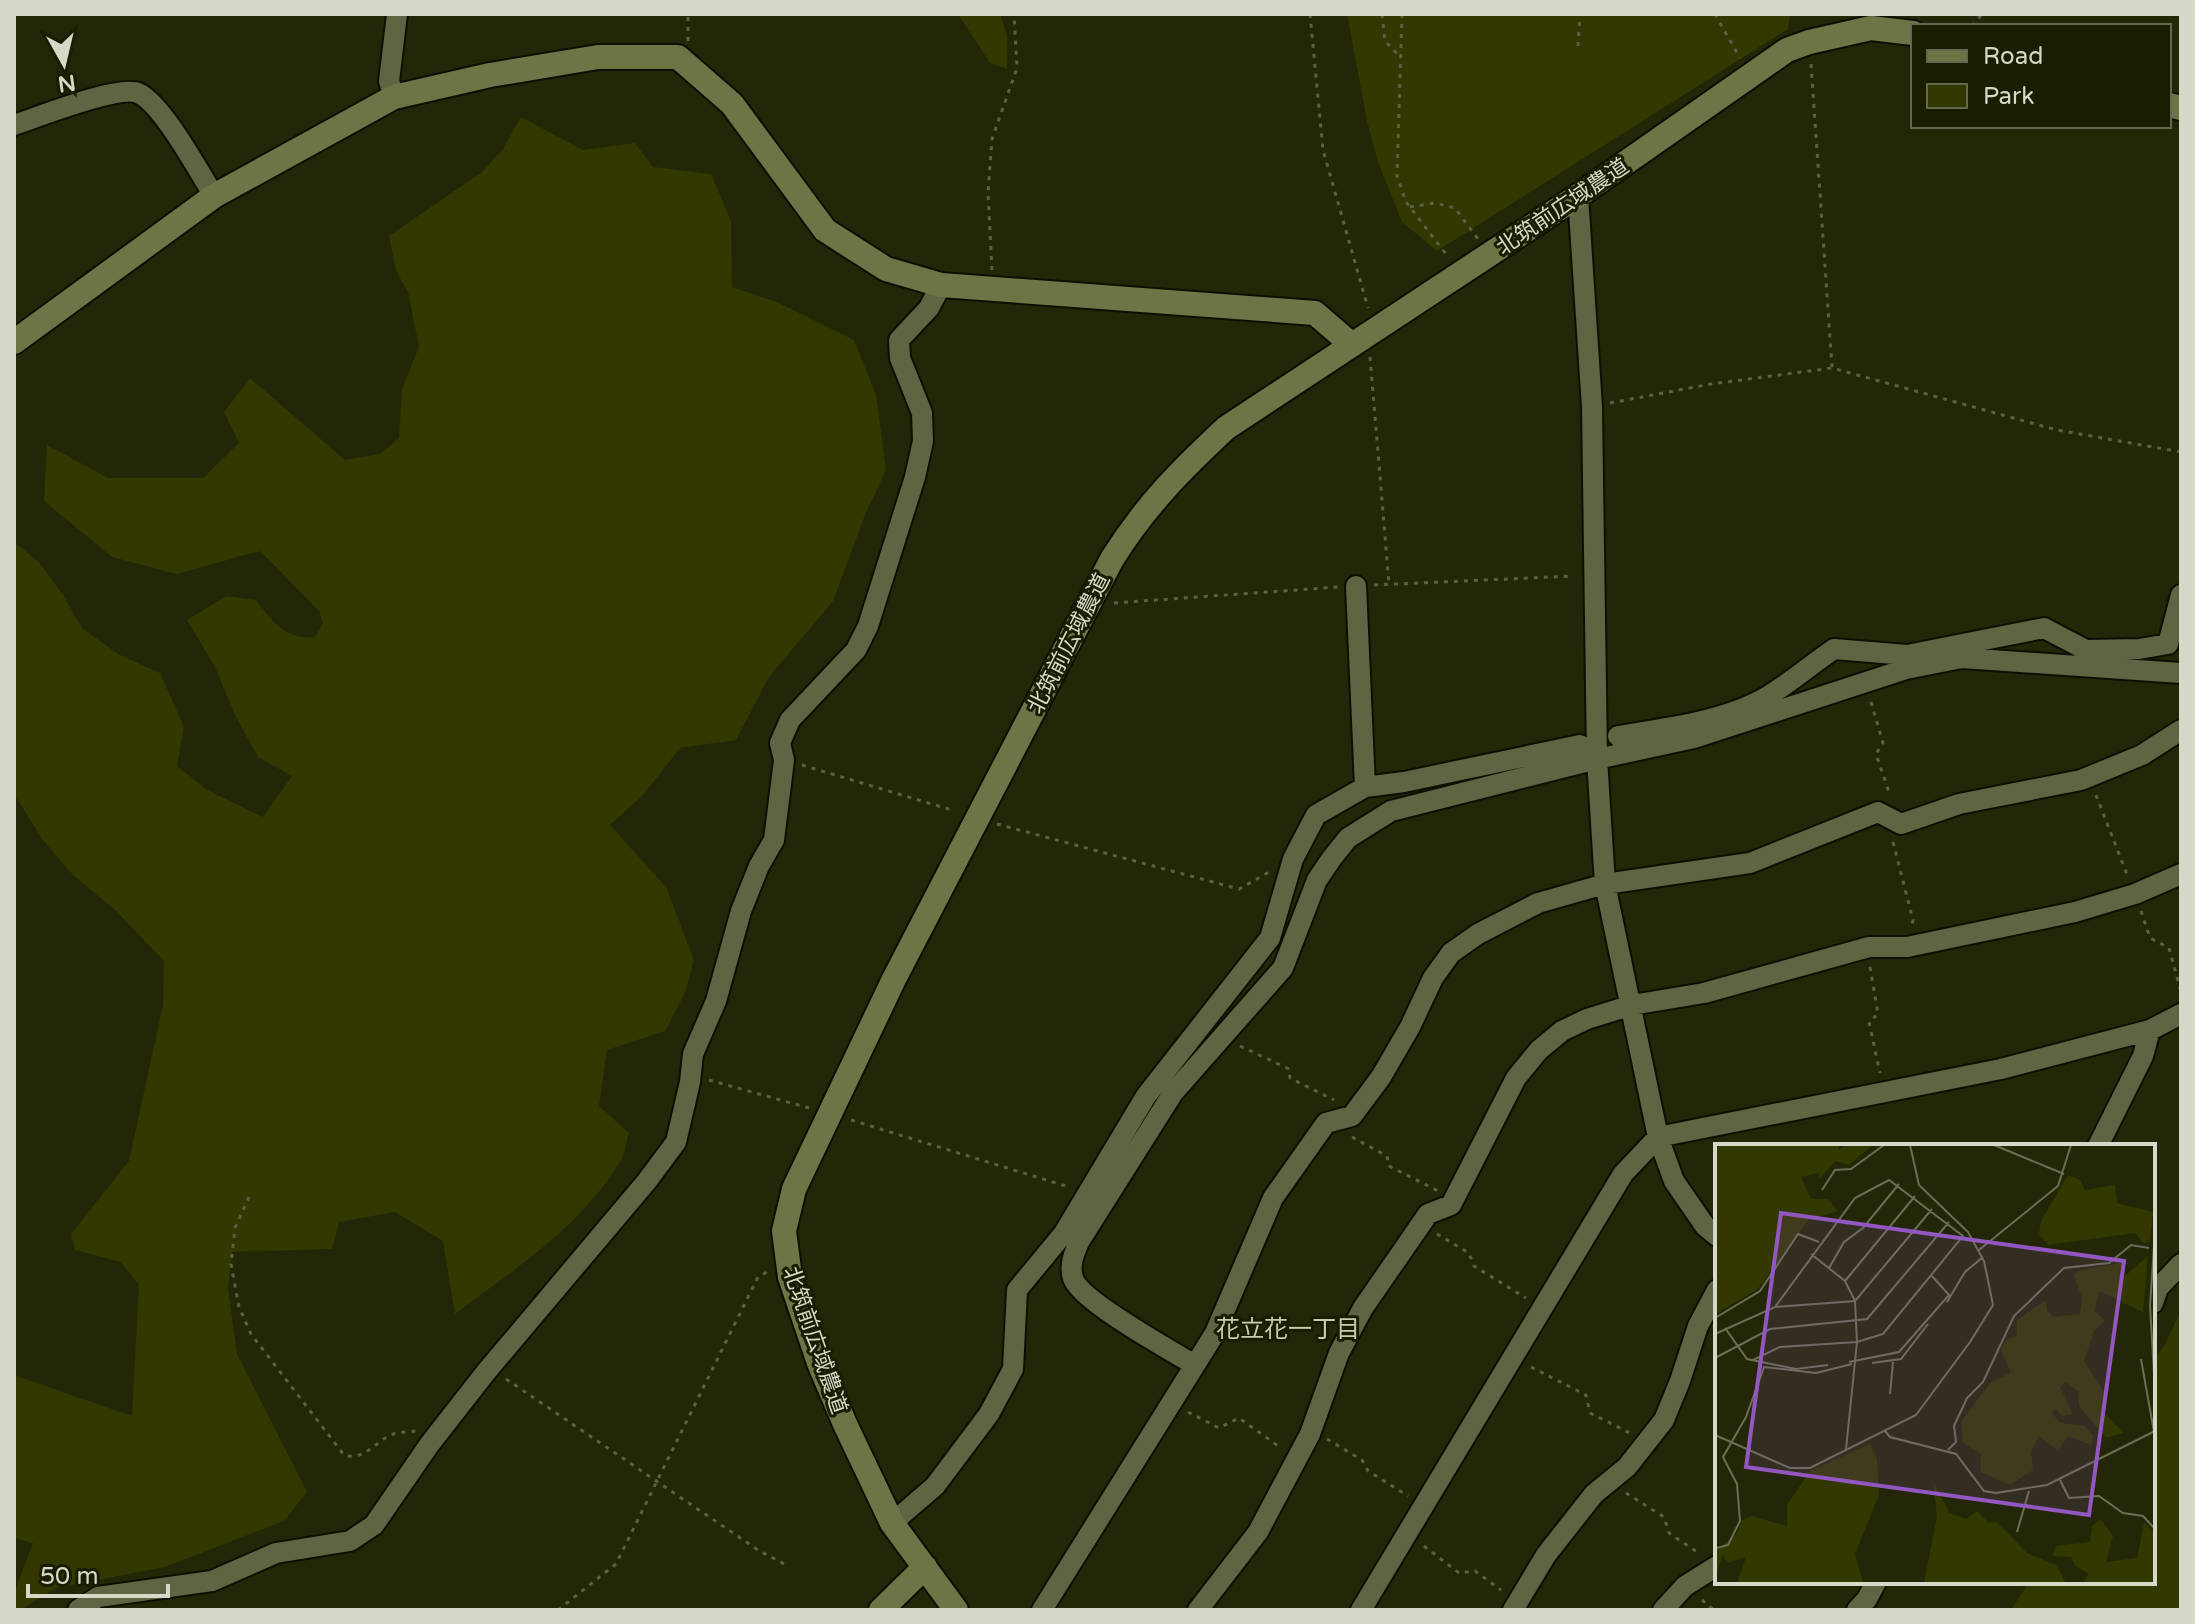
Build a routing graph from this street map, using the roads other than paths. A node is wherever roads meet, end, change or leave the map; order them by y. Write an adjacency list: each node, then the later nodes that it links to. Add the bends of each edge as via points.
1 (397, 14): 3 (street, via 389,81)
2 (1911, 33): 6 (street, 北筑前広域農道, via 1871,28 1787,50)
3 (394, 97): 5 (street); 7 (street, via 598,57 678,57 732,104 825,230 886,269)
4 (14, 125): 5 (street, via 110,94 137,92 157,107)
5 (214, 196): 9 (street)
6 (1578, 196): 8 (street, 北筑前広域農道); 16 (street, via 1592,407)
7 (941, 285): 8 (street, via 1315,313); 37 (street, via 929,308 899,340 900,358 922,413 923,441 915,477 856,650 790,720 780,743 784,760 774,840 741,911 716,1001 693,1054 676,1142 434,1439 374,1525 350,1541 276,1553 212,1581 98,1597)
8 (1364, 338): 32 (street, 北筑前広域農道, via 1226,428 1139,517 1087,605 894,979 794,1189 784,1231 790,1277 819,1363)
9 (14, 342)
10 (1356, 586): 17 (street)
11 (2181, 595): 14 (street, via 2168,644 2086,650 2044,628 1907,655 1834,649 1743,707)
12 (2181, 673): 16 (street, via 1962,658 1906,669 1694,738)
13 (2181, 730): 19 (street, via 2142,755 2090,777 1959,804 1901,824 1878,812 1750,863)
14 (1618, 736)
15 (1580, 745): 17 (street)
16 (1597, 759): 19 (street); 21 (street, via 1391,811 1348,838)
17 (1365, 787): 20 (street, via 1316,815)
18 (2181, 874): 22 (street, via 2075,912 1907,947 1869,947 1704,993)
19 (1605, 884): 22 (street); 31 (street, via 1538,903 1451,953 1381,1077 1352,1116 1326,1123 1273,1198 1215,1333)
20 (1284, 889): 21 (street); 32 (street, via 1270,938 1146,1096 1064,1233 1017,1290 1013,1369 989,1414 935,1486)
21 (1311, 894): 31 (street, via 1283,968 1173,1093 1071,1259 1073,1280 1087,1297)
22 (1632, 1005): 25 (street); 41 (street, via 1562,1031 1516,1078 1451,1205 1428,1214 1363,1308 1339,1353 1311,1430 1258,1532)
23 (2181, 1014): 24 (street)
24 (2150, 1030): 25 (street, via 2001,1069); 26 (street, via 2143,1056)
25 (1658, 1137): 27 (street, via 1674,1181); 42 (street, via 1623,1174)
26 (2099, 1144)
27 (1715, 1234)
28 (2181, 1264): 30 (street)
29 (1715, 1294): 36 (street, via 1664,1420 1627,1467 1594,1494 1546,1555)
30 (2155, 1297)
31 (1193, 1364): 40 (street)
32 (892, 1523): 34 (street, 北筑前広域農道)
33 (1711, 1562): 43 (street)
34 (925, 1567): 38 (street); 39 (street, 北筑前広域農道)
35 (1875, 1584): 44 (street)
36 (1515, 1606)
37 (78, 1610)
38 (881, 1610)
39 (956, 1610)
40 (1042, 1610)
41 (1198, 1610)
42 (1361, 1610)
43 (1663, 1610)
44 (1857, 1610)

